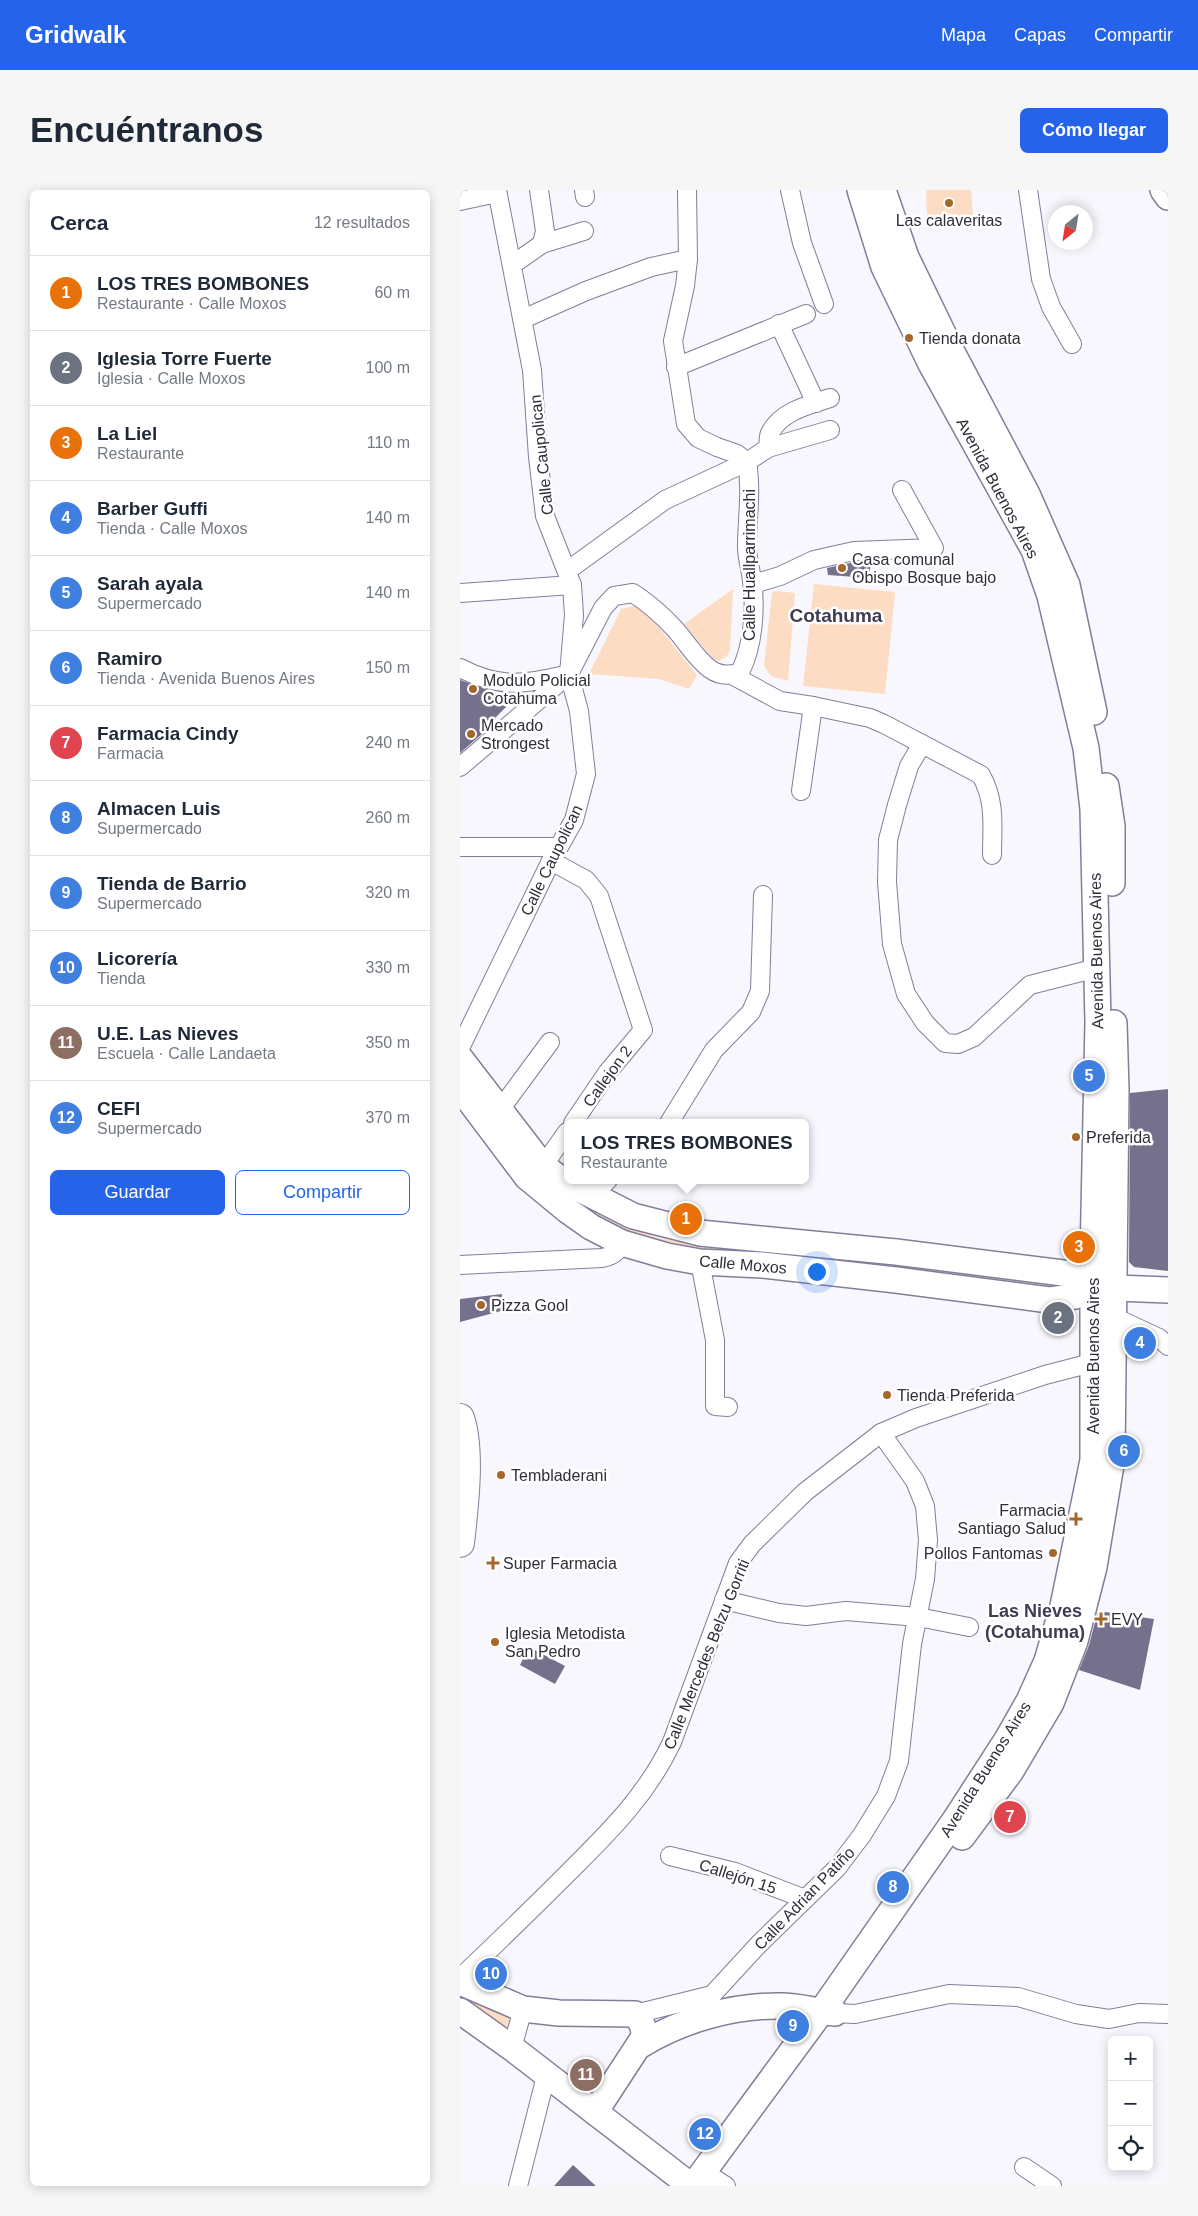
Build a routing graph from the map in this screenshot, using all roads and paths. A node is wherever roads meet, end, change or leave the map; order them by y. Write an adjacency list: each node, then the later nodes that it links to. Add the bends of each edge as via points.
1 (539, 190): 12 (street, via 545,231)
2 (687, 190): 13 (street)
3 (790, 190): 15 (street, via 802,243)
4 (860, 190): 39 (main road, Avenida Buenos Aires, via 884,267 931,364 1034,550 1050,596 1086,748 1093,809)
5 (883, 190): 55 (main road, Avenida Buenos Aires, via 906,257 1049,540 1067,585 1086,666 1112,826 1116,1090)
6 (1028, 190): 19 (street, via 1041,279 1051,307)
7 (1163, 190): 9 (main road)
8 (497, 192): 10 (street); 14 (street, Calle Caupolican)
9 (1168, 197)
10 (460, 201)
11 (584, 231): 12 (street)
12 (542, 244): 14 (street)
13 (688, 259): 17 (street, via 651,267); 20 (street, via 673,340)
14 (512, 266): 17 (street, Calle Caupolican)
15 (824, 304)
16 (806, 314): 18 (street)
17 (523, 319): 25 (street, Calle Caupolican, via 532,370 545,516)
18 (779, 324): 20 (street); 22 (street, via 823,400 792,411 780,421 769,433)
19 (1072, 344)
20 (676, 367): 23 (street, via 686,424 698,438 737,454)
21 (830, 430): 22 (street)
22 (768, 448): 23 (street)
23 (747, 462): 25 (street, via 665,500); 26 (street, Calle Huallparrimachi, via 750,494 747,549)
24 (902, 490): 26 (street, via 934,548 854,551 814,560)
25 (570, 578): 27 (street); 29 (street, Calle Caupolican, via 574,615)
26 (753, 584): 30 (street, Calle Huallparrimachi, via 750,647 740,672)
27 (460, 593)
28 (460, 668): 29 (street, via 496,682 523,684)
29 (569, 674): 30 (street, via 603,608 614,596 633,592 674,628 701,661 711,669); 33 (street); 36 (street, Calle Caupolican, via 579,711 586,774 574,820)
30 (732, 675): 31 (street, via 780,701)
31 (813, 706): 32 (street, via 870,718); 34 (street)
32 (922, 744): 37 (street, via 981,775 989,789 992,810); 39 (street, via 909,766 897,804 888,840 887,882 892,944 906,994 925,1023 945,1043 958,1044 974,1037 1030,985)
33 (460, 767)
34 (802, 791)
35 (460, 847): 36 (street)
36 (555, 854): 41 (street, Calle Caupolican); 45 (street, Callejon 2, via 586,880 599,896 643,1030)
37 (992, 855)
38 (763, 895): 46 (street, via 760,990 751,1012 714,1050)
39 (1096, 968): 55 (main road, Avenida Buenos Aires)
40 (550, 1042): 44 (street)
41 (460, 1048)
42 (460, 1058): 44 (main road, Calle Moxos)
43 (460, 1088): 52 (main road, Calle Moxos, via 526,1177 566,1210)
44 (499, 1111): 48 (main road, Calle Moxos)
45 (576, 1119)
46 (671, 1119)
47 (564, 1136): 48 (street)
48 (543, 1166): 49 (main road, Calle Moxos)
49 (564, 1180)
50 (581, 1184): 51 (main road, Calle Moxos)
51 (600, 1188): 55 (main road, Calle Moxos, via 633,1216 700,1233 896,1252 1071,1274)
52 (622, 1243): 53 (main road, Calle Moxos); 54 (street, via 619,1250 602,1258)
53 (700, 1262): 55 (main road, Calle Moxos, via 905,1281 1049,1300 1076,1296); 60 (street, via 715,1340 715,1406)
54 (460, 1265)
55 (1099, 1287): 56 (main road); 57 (main road, Avenida Buenos Aires); 59 (main road, Avenida Buenos Aires)
56 (1168, 1290)
57 (1114, 1317): 58 (street, via 1159,1338); 59 (main road, Avenida Buenos Aires)
58 (1168, 1346)
59 (1103, 1360): 62 (street, Calle Mercedes Belzu Gorriti, via 1045,1375); 72 (main road, Avenida Buenos Aires, via 1112,1459 1086,1605 1065,1671 1051,1703 1011,1771)
60 (728, 1407)
61 (460, 1418): 63 (main road, via 466,1460)
62 (881, 1433): 64 (street, Calle Mercedes Belzu Gorriti, via 805,1492 752,1544 738,1564); 65 (street, Calle Adrian Patiño, via 915,1481 925,1506 928,1540)
63 (460, 1543)
64 (724, 1600): 65 (street, via 806,1616 846,1611); 69 (street, Calle Mercedes Belzu Gorriti, via 672,1742 642,1795)
65 (918, 1618): 66 (street); 68 (street, Calle Adrian Patiño, via 912,1644 899,1761 886,1796 842,1861)
66 (969, 1627)
67 (670, 1856): 68 (street, Callejón 15, via 735,1872)
68 (804, 1899): 73 (street, Calle Adrian Patiño, via 712,1995)
69 (460, 1980): 70 (main road)
70 (523, 2008): 73 (main road, via 559,2013); 76 (street)
71 (460, 2011): 76 (main road)
72 (828, 2013): 74 (street, via 855,2014 949,1994 1018,1998 1076,2014 1109,2019 1139,2013); 75 (main road, via 760,2006 709,2016 669,2030); 80 (main road, Avenida Buenos Aires)
73 (635, 2014): 75 (main road, via 644,2028)
74 (1168, 2014)
75 (641, 2045): 78 (main road)
76 (512, 2048): 77 (main road)
77 (546, 2076): 78 (main road); 81 (street)
78 (595, 2112): 80 (main road)
79 (1024, 2167): 82 (street)
80 (707, 2183)
81 (518, 2186)
82 (1052, 2186)

